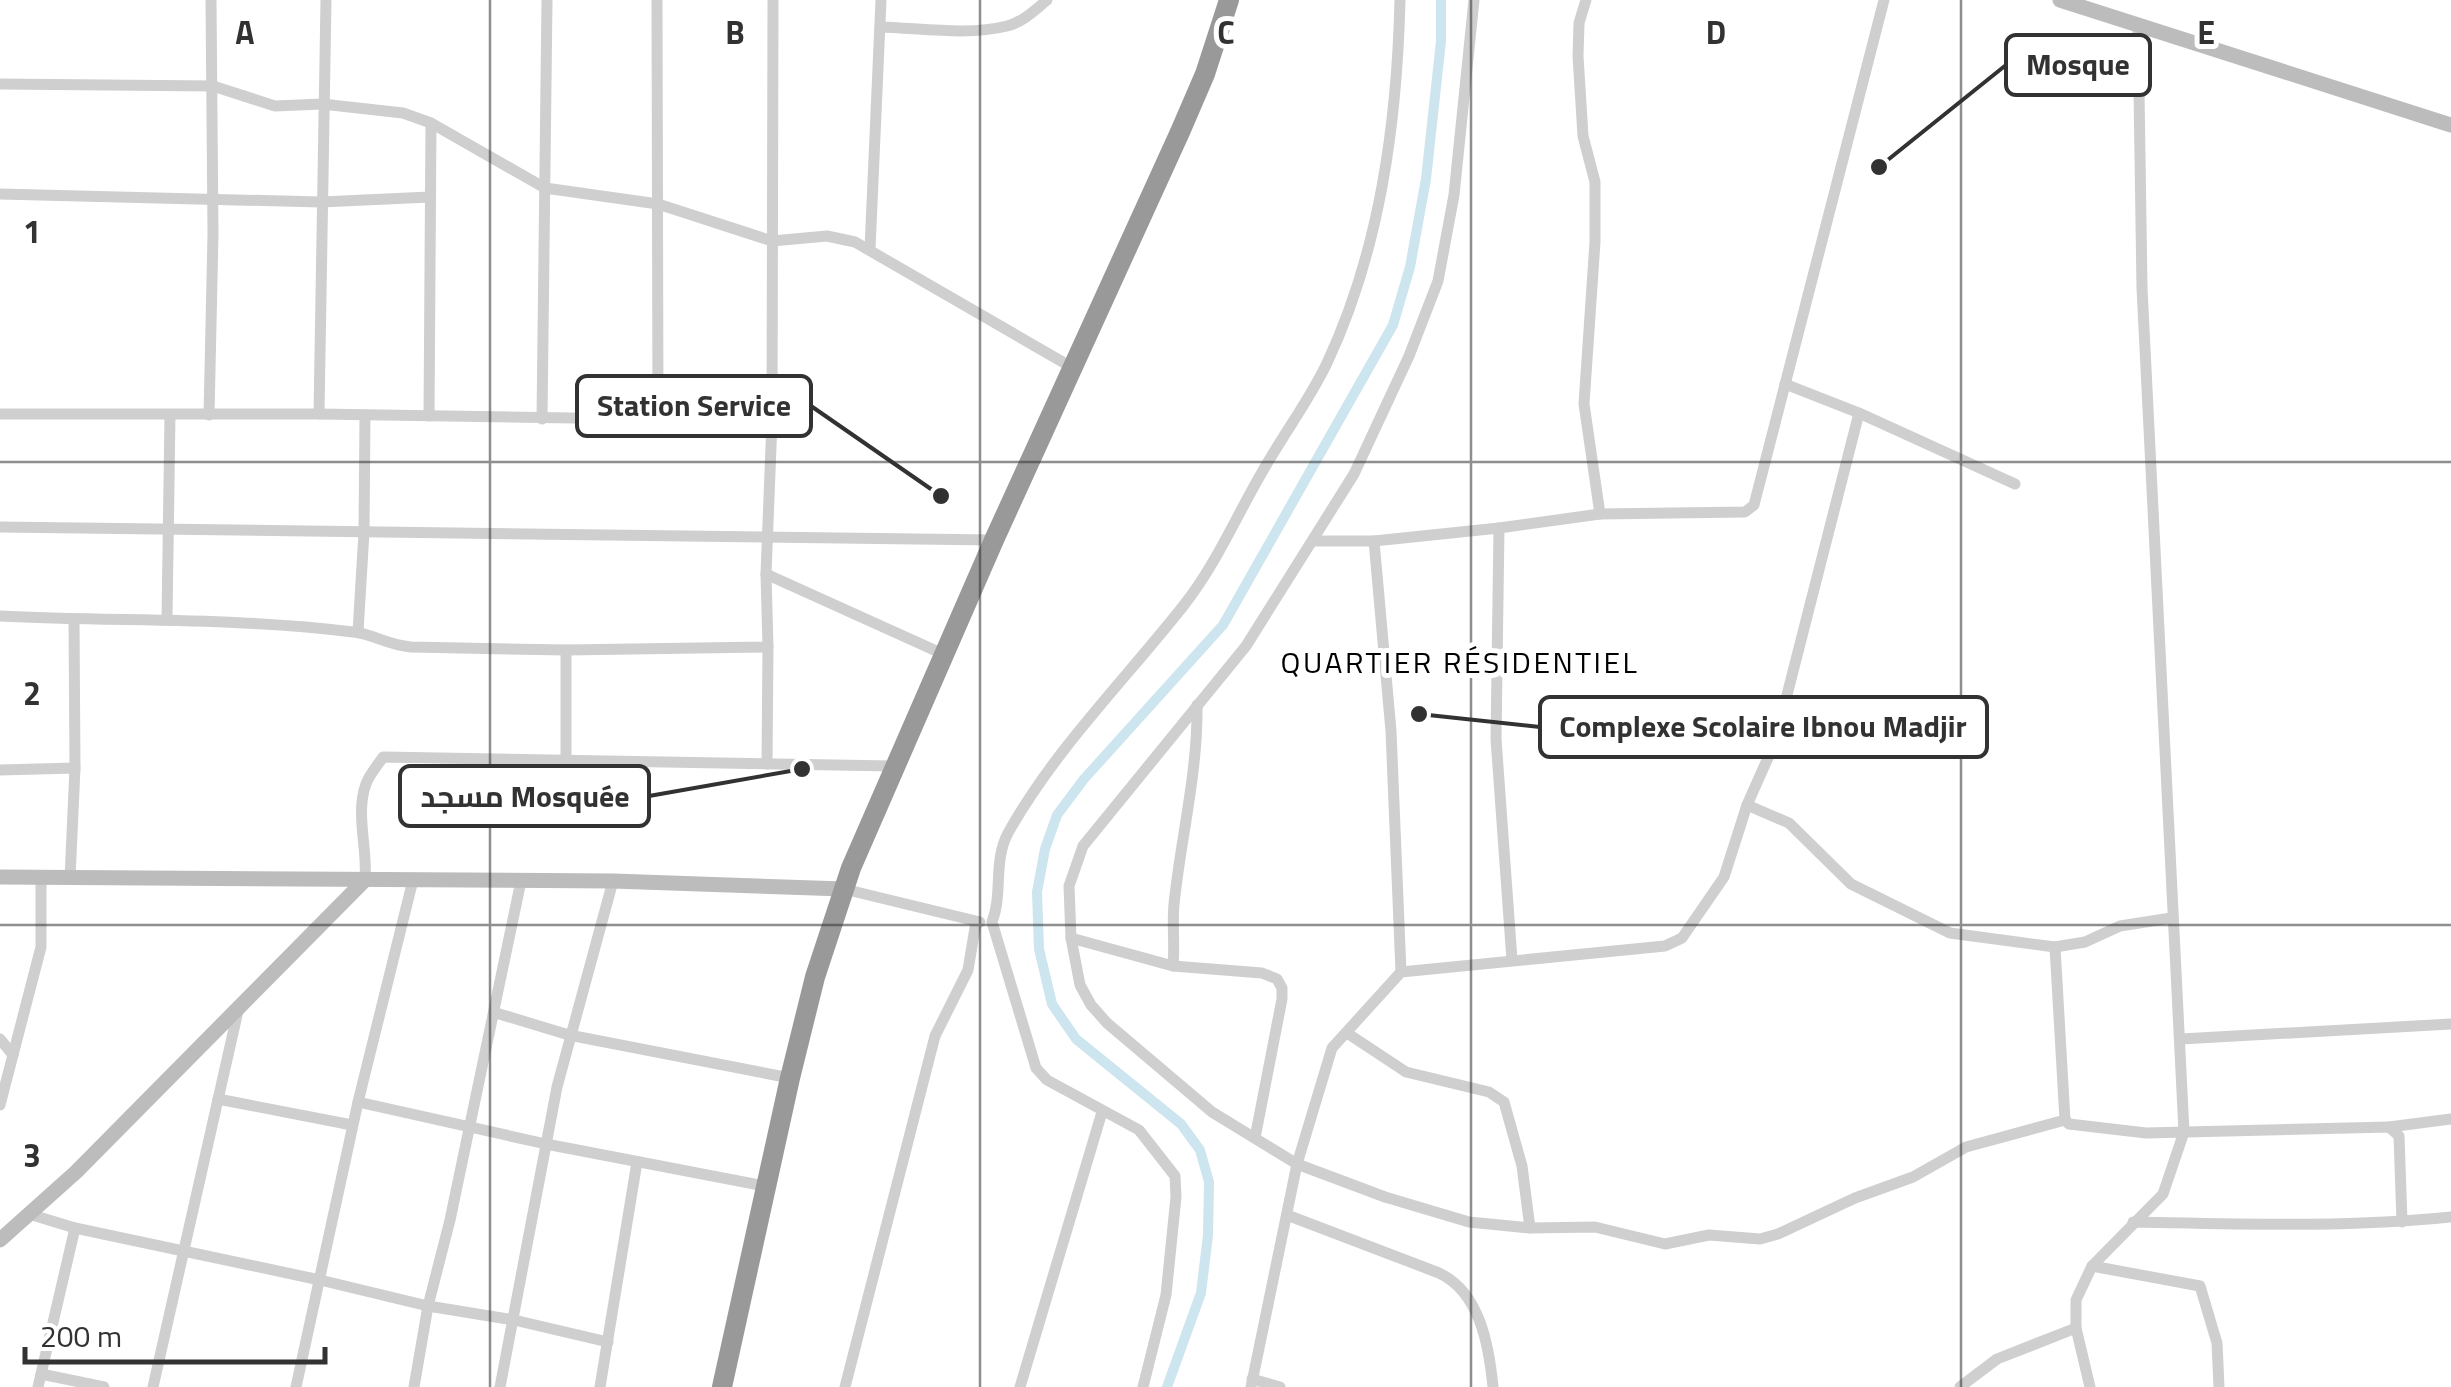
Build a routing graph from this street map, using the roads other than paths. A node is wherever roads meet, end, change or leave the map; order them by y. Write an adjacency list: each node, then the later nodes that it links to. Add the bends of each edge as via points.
1 (212, 0): 17 (street)
2 (326, 0): 18 (street)
3 (547, 0): 21 (street)
4 (657, 0): 26 (street)
5 (773, 0): 27 (street)
6 (881, 0): 15 (street)
7 (1047, 0): 15 (street, via 1006,26)
8 (1229, 0): 29 (highway, via 1186,118)
9 (1400, 0): 76 (street, via 1391,136 1371,242 1344,326 1187,602 1053,764 1006,837)
10 (1474, 0): 50 (street, via 1438,282 1354,474)
11 (1586, 0): 42 (street, via 1578,56 1583,136 1595,182 1595,242 1584,404)
12 (1884, 0): 30 (street)
13 (2060, 0): 14 (street)
14 (2138, 25): 20 (street); 74 (street, via 2142,288)
15 (880, 27): 28 (street)
16 (0, 84): 17 (street)
17 (213, 86): 18 (street, via 275,106); 24 (street)
18 (322, 104): 19 (street, via 404,113); 25 (street)
19 (431, 123): 21 (street); 23 (street)
20 (2451, 126)
21 (544, 188): 26 (street); 38 (street)
22 (0, 194): 24 (street)
23 (430, 197): 25 (street); 37 (street)
24 (214, 199): 25 (street); 35 (street)
25 (321, 202): 34 (street)
26 (658, 204): 27 (street); 39 (street)
27 (772, 241): 28 (street, via 840,237); 40 (street)
28 (870, 249): 29 (street)
29 (1073, 368): 48 (highway)
30 (1785, 384): 31 (street); 42 (street, via 1750,510)
31 (1859, 413): 41 (street); 65 (street, via 1775,742)
32 (0, 414): 33 (street)
33 (170, 414): 35 (street); 45 (street)
34 (319, 414): 35 (street); 36 (street)
35 (209, 415)
36 (364, 415): 37 (street); 46 (street)
37 (429, 416): 38 (street)
38 (542, 419): 39 (street)
39 (658, 419): 40 (street)
40 (772, 421): 47 (street)
41 (2015, 484)
42 (1600, 514): 44 (street)
43 (0, 527): 45 (street)
44 (1499, 528): 49 (street); 79 (street, via 1496,739)
45 (168, 530): 46 (street); 53 (street)
46 (364, 532): 47 (street); 55 (street)
47 (767, 538): 48 (street); 51 (street)
48 (994, 540): 58 (highway)
49 (1374, 541): 50 (street); 81 (street, via 1391,731)
50 (1314, 542): 59 (street, via 1246,646)
51 (766, 574): 56 (street); 58 (street)
52 (0, 616): 54 (street)
53 (167, 618): 54 (street); 55 (street)
54 (74, 620): 63 (street)
55 (358, 632): 57 (street, via 390,646)
56 (768, 647): 57 (street); 61 (street)
57 (566, 650): 60 (street)
58 (943, 654): 62 (highway)
59 (1197, 705): 77 (street, via 1083,846 1069,886); 80 (street, via 1198,755 1174,909)
60 (566, 761): 61 (street); 69 (street, via 384,757 365,785)
61 (766, 764): 62 (street)
62 (893, 766): 73 (highway)
63 (75, 768): 64 (street); 68 (street)
64 (0, 770)
65 (1747, 805): 78 (street, via 1788,823 1851,884 1950,933); 79 (street, via 1724,877 1682,938 1665,946)
66 (0, 878): 67 (street)
67 (42, 878): 68 (street); 89 (street, via 41,947)
68 (70, 878): 69 (street)
69 (365, 880): 70 (street); 82 (street)
70 (413, 880): 71 (street); 92 (street)
71 (521, 881): 72 (street); 83 (street)
72 (613, 882): 73 (street); 86 (street)
73 (844, 889): 75 (street); 90 (highway)
74 (2172, 918): 78 (street); 87 (street)
75 (976, 922): 76 (street); 130 (street, via 968,970 935,1036)
76 (992, 922): 94 (street, via 1040,1074)
77 (1071, 938): 80 (street); 101 (street, via 1091,1006 1212,1112)
78 (2055, 946): 96 (street)
79 (1512, 960): 81 (street)
80 (1173, 966): 101 (street, via 1262,972 1282,988)
81 (1401, 972): 85 (street)
82 (238, 1008): 91 (street); 106 (street)
83 (496, 1012): 86 (street); 98 (street)
84 (2451, 1024): 87 (street)
85 (1347, 1033): 104 (street, via 1332,1048); 112 (street, via 1406,1072 1489,1092 1504,1102)
86 (568, 1035): 90 (street); 102 (street)
87 (2181, 1039): 100 (street)
88 (0, 1040): 89 (street)
89 (13, 1055): 93 (street)
90 (790, 1078): 105 (highway)
91 (218, 1099): 97 (street); 114 (street)
92 (358, 1102): 97 (street); 98 (street)
93 (0, 1106)
94 (1102, 1112): 131 (street); 132 (street, via 1145,1135 1177,1188 1166,1296)
95 (2451, 1119): 99 (street)
96 (2065, 1120): 100 (street); 112 (street, via 1966,1148 1760,1238 1709,1235 1666,1244 1596,1227)
97 (352, 1125): 116 (street)
98 (470, 1126): 102 (street); 117 (street)
99 (2389, 1127): 100 (street); 110 (street, via 2399,1136)
100 (2184, 1132): 109 (street, via 2163,1194)
101 (1254, 1138): 104 (street)
102 (546, 1144): 103 (street); 118 (street)
103 (637, 1162): 105 (street); 120 (street)
104 (1296, 1164): 107 (street); 112 (street, via 1432,1212)
105 (765, 1186): 129 (highway)
106 (29, 1214): 111 (street); 113 (street)
107 (1287, 1215): 122 (street); 134 (street, via 1462,1286 1472,1300)
108 (2451, 1216): 110 (street)
109 (2133, 1222): 110 (street); 115 (street)
110 (2402, 1222)
111 (75, 1228): 114 (street); 121 (street)
112 (1530, 1228)
113 (0, 1240)
114 (184, 1252): 116 (street); 124 (street)
115 (2092, 1266): 119 (street, via 2075,1305); 137 (street, via 2200,1286 2217,1343)
116 (320, 1280): 117 (street); 125 (street)
117 (428, 1306): 118 (street); 126 (street)
118 (514, 1320): 120 (street); 127 (street)
119 (2076, 1328): 135 (street, via 1997,1359); 136 (street)
120 (608, 1342): 128 (street)
121 (39, 1381): 123 (street)
122 (1252, 1383): 133 (street)
123 (104, 1387)
124 (153, 1387)
125 (296, 1387)
126 (414, 1387)
127 (500, 1387)
128 (600, 1387)
129 (722, 1387)
130 (845, 1387)
131 (1020, 1387)
132 (1143, 1387)
133 (1280, 1387)
134 (1493, 1387)
135 (1960, 1387)
136 (2090, 1387)
137 (2218, 1387)

